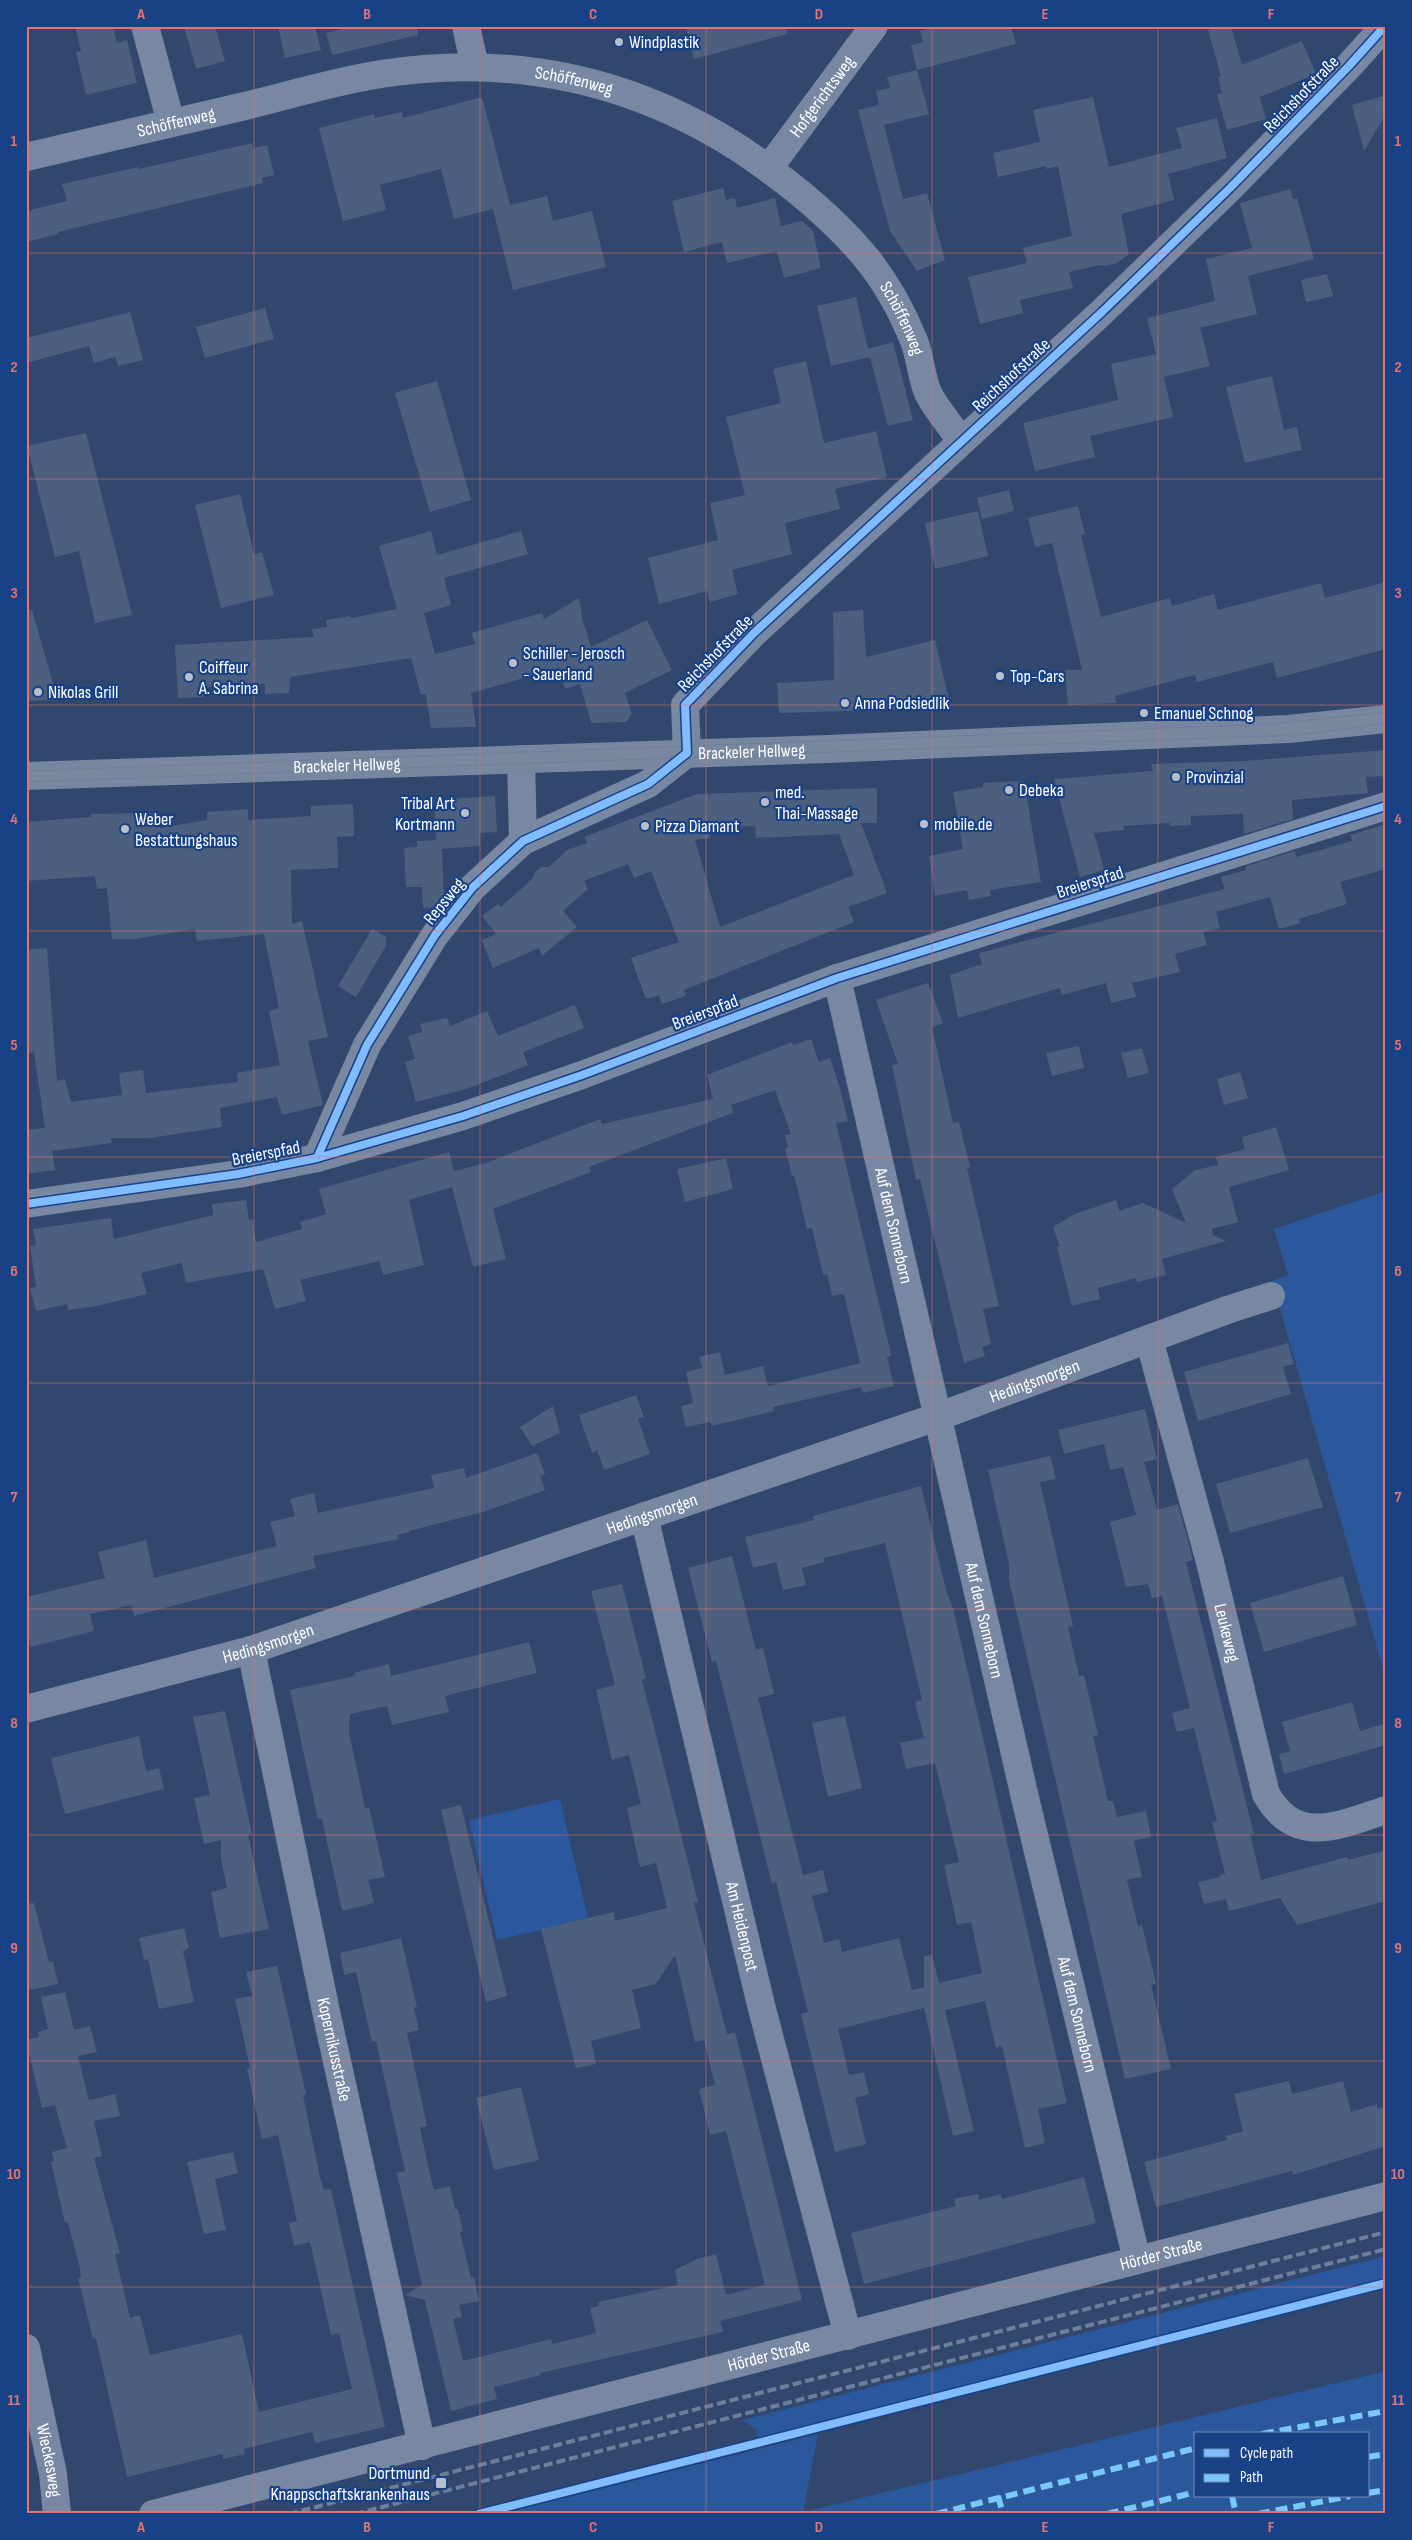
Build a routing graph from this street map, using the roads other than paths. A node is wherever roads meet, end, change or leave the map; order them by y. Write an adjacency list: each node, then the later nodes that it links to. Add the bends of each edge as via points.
1 (145, 26): 6 (street)
2 (466, 26): 5 (street)
3 (874, 26): 8 (street, Hofgerichtsweg)
4 (1384, 26): 9 (street, Reichshofstraße, via 1230,188 1102,312)
5 (475, 67): 6 (street, Schöffenweg, via 380,74); 8 (street, Schöffenweg, via 509,68 575,78 645,99 715,134)
6 (170, 123): 7 (street, Schöffenweg)
7 (26, 156)
8 (769, 168): 9 (street, Schöffenweg, via 830,218 865,256 890,293 915,343 928,394)
9 (961, 441): 11 (street, Reichshofstraße, via 754,633 685,706)
10 (1386, 719): 11 (main road, Brackeler Hellweg, via 1288,729)
11 (687, 753): 12 (main road, Brackeler Hellweg); 15 (street, Repsweg, via 648,784)
12 (521, 759): 13 (main road, Brackeler Hellweg); 15 (street)
13 (26, 776)
14 (1386, 806): 16 (street, Breierspfad)
15 (523, 841): 17 (street, Repsweg, via 472,888 436,935 367,1045)
16 (837, 978): 17 (street, Breierspfad, via 554,1085 463,1116); 21 (street, Auf dem Sonneborn)
17 (317, 1158): 18 (street, Breierspfad, via 238,1174)
18 (26, 1204)
19 (1271, 1296): 20 (street, Hedingsmorgen)
20 (1150, 1339): 21 (street, Hedingsmorgen); 25 (street, Leukeweg, via 1210,1562 1266,1794 1276,1810 1291,1822 1310,1828 1332,1827)
21 (937, 1417): 22 (street, Hedingsmorgen); 27 (street, Auf dem Sonneborn)
22 (644, 1516): 23 (street, Hedingsmorgen); 28 (street, Am Heidenpost, via 761,2005)
23 (251, 1650): 24 (street, Hedingsmorgen); 30 (street, Kopernikusstraße, via 327,2016)
24 (26, 1709)
25 (1386, 1810)
26 (1386, 2196): 27 (street, Hörder Straße)
27 (1137, 2260): 28 (street, Hörder Straße)
28 (848, 2336): 30 (street, Hörder Straße)
29 (26, 2348): 31 (street, Wieckesweg, via 53,2474)
30 (422, 2446): 32 (street, Hörder Straße)
31 (57, 2514)
32 (152, 2514)

